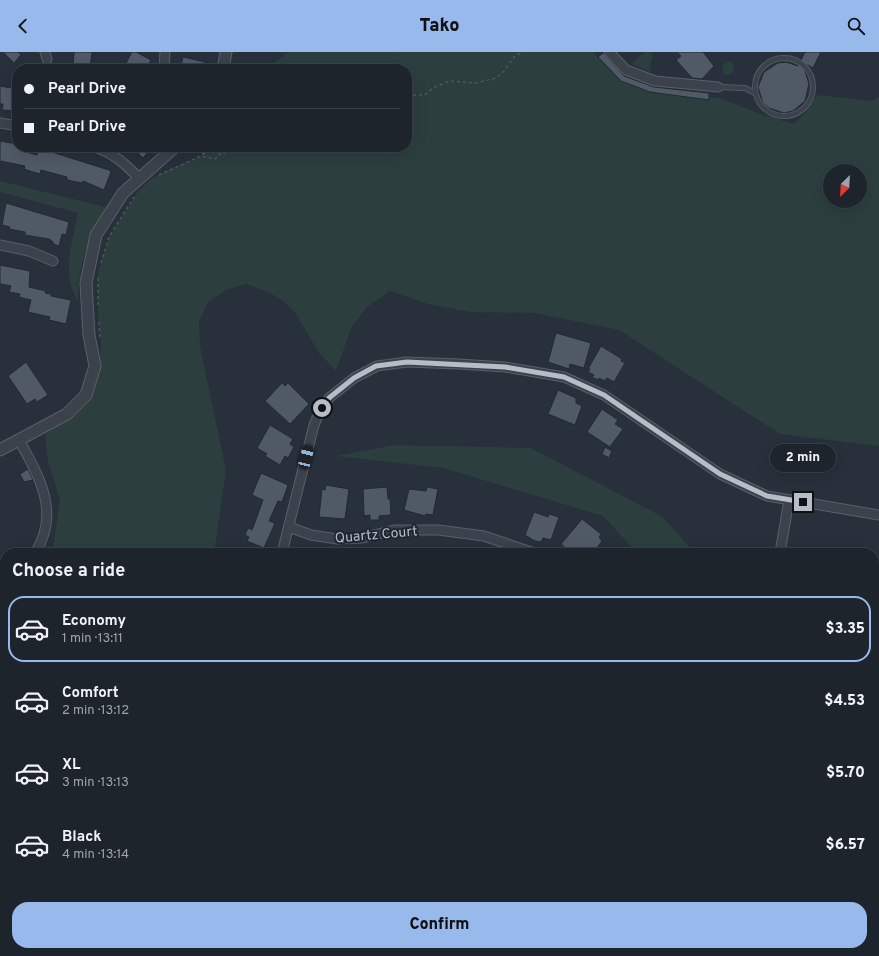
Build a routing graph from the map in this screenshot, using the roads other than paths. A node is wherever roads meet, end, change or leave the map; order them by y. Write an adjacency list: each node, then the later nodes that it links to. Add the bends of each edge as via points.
1 (165, 52): 4 (street)
2 (226, 52): 5 (street)
3 (609, 52): 6 (street, via 626,70 655,81)
4 (164, 64)
5 (224, 64)
6 (718, 87): 7 (lane, via 745,88)
7 (755, 93): 7 (lane, via 765,109 783,116 797,113 808,103 813,85 806,68 798,62 780,58 763,67 756,79)
8 (0, 123): 9 (street)
9 (12, 125)
10 (111, 152): 12 (street)
11 (169, 152): 12 (street)
12 (140, 178): 15 (street, via 123,193 96,235 86,283 89,335 95,366 86,395 67,414)
13 (0, 245): 14 (street, via 29,251)
14 (53, 261)
15 (19, 440): 16 (street); 20 (street, via 40,478 47,512)
16 (0, 450)
17 (789, 500): 18 (street); 19 (street, via 767,496 720,474 604,395 564,377 505,367 407,362 376,366 354,378 329,398 314,425); 23 (street)
18 (879, 516)
19 (289, 527): 21 (street); 22 (street, Quartz Court, via 337,540 362,538 394,530 438,530 484,536)
20 (38, 548)
21 (283, 548)
22 (519, 548)
23 (781, 548)

